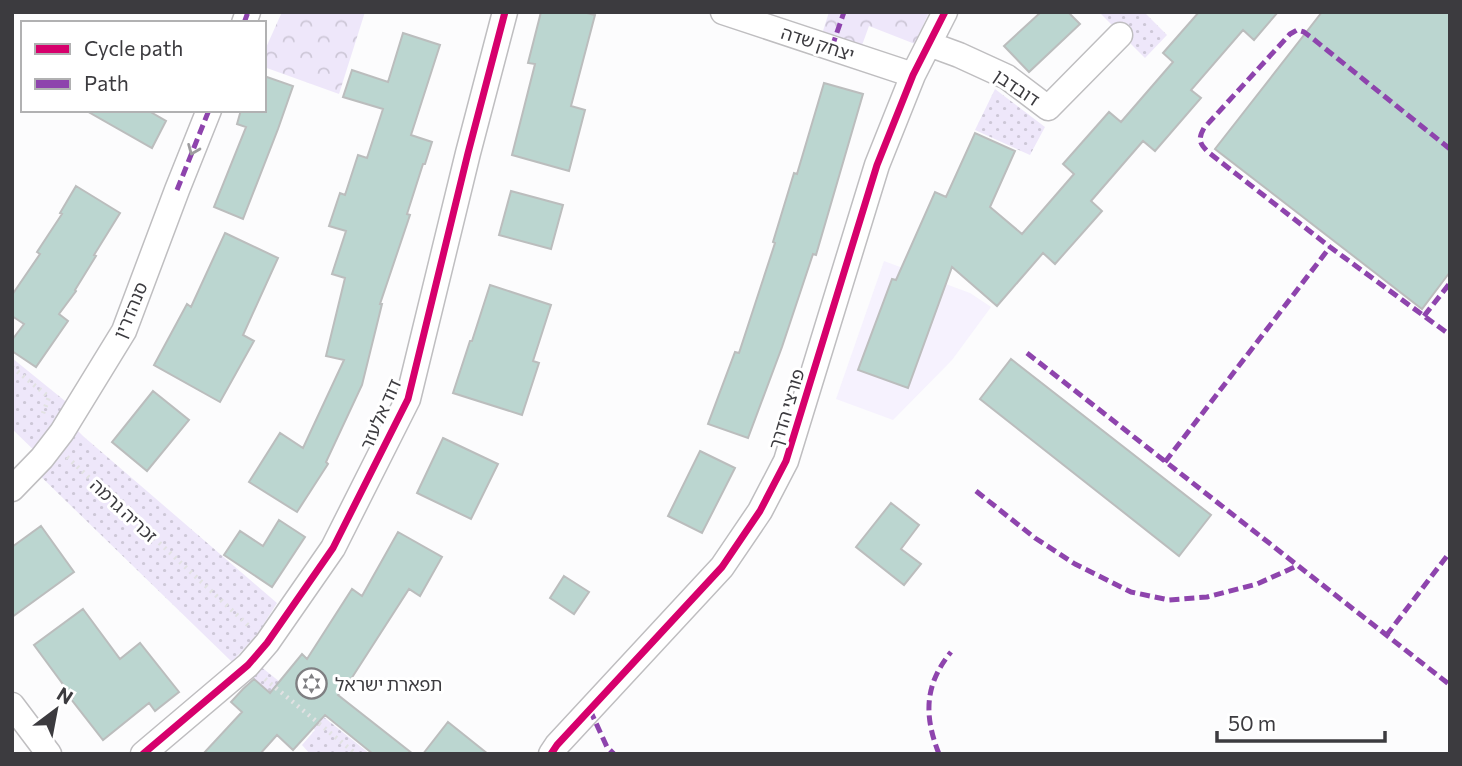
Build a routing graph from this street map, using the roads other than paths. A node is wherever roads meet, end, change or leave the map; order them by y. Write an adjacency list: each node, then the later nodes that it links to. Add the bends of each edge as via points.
1 (505, 12): 11 (street, דוד אלעזר, via 408,399 332,548 267,643 248,665)
2 (723, 12): 6 (street, יצחק שדה)
3 (945, 12): 5 (street, פורצי הדרך)
4 (1120, 35): 5 (street, דובדבן, via 1048,108 1007,77)
5 (929, 44): 6 (street, פורצי הדרך)
6 (913, 75): 12 (street, פורצי הדרך, via 877,165 786,461 760,511 722,567)
7 (208, 112): 8 (street, סנהדרין, one-way to 8, via 124,331 53,444)
8 (12, 489)
9 (12, 705): 10 (street)
10 (49, 754)
11 (143, 754)
12 (551, 754)

